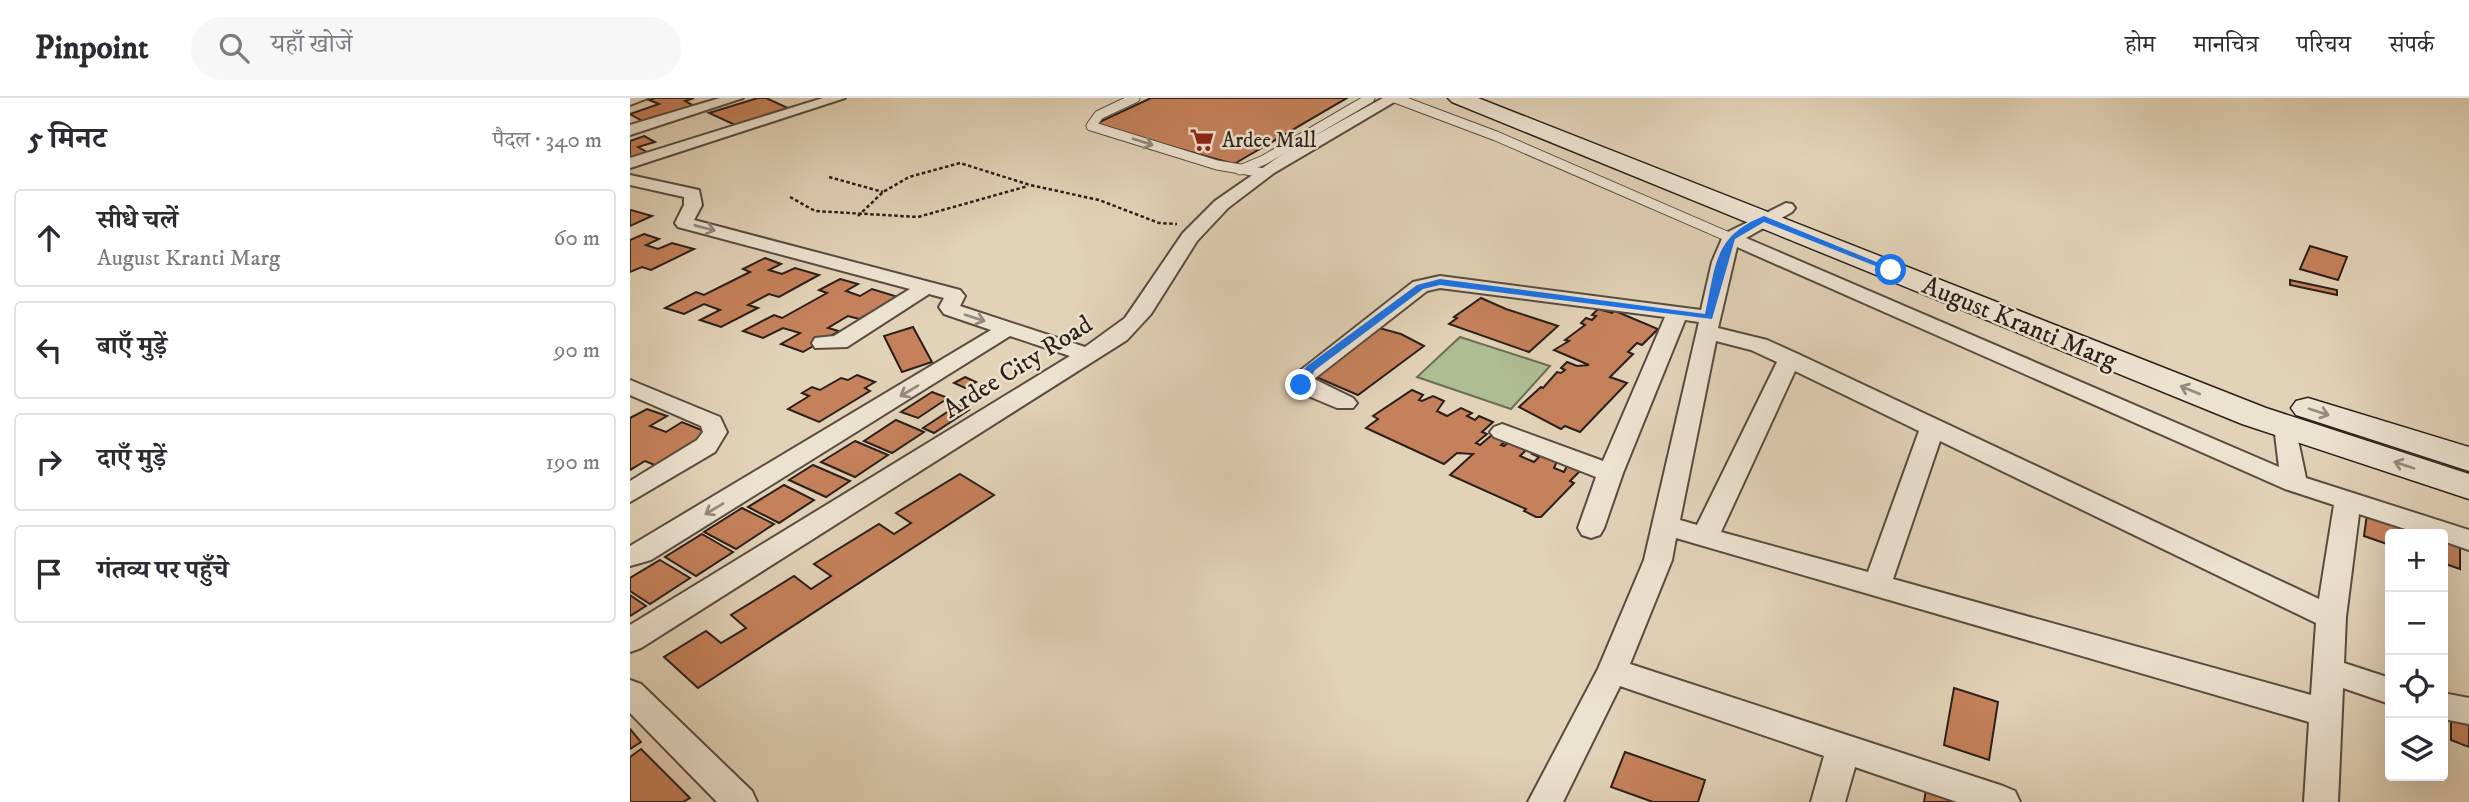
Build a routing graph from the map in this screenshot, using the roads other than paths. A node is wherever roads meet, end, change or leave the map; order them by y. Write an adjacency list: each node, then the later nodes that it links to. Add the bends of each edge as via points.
1 (641, 98): 10 (street)
2 (736, 98): 12 (street)
3 (779, 98): 11 (street)
4 (838, 98): 11 (street)
5 (1135, 98): 15 (lane, one-way to 15, via 1099,115 1091,126)
6 (1370, 98): 15 (lane)
7 (1394, 98): 16 (street, Ardee City Road); 19 (lane, via 1496,136)
8 (1459, 98): 18 (main road, August Kranti Marg)
9 (1501, 98): 18 (main road, August Kranti Marg)
10 (630, 101)
11 (802, 109): 13 (street)
12 (636, 129): 13 (street)
13 (673, 149): 14 (street)
14 (630, 163)
15 (1240, 170): 16 (lane)
16 (1264, 173): 25 (street, Ardee City Road, via 1200,225 1139,319)
17 (630, 180): 20 (street, one-way to 20, via 693,194 684,223)
18 (1775, 213): 19 (street); 30 (main road, August Kranti Marg, one-way to 18); 32 (main road, August Kranti Marg, one-way to 32, via 2273,397)
19 (1731, 237): 22 (street); 34 (street)
20 (926, 287): 23 (street, one-way to 23, via 953,293 951,310); 24 (street, via 839,342)
21 (1677, 313): 22 (street); 28 (street, via 1464,283 1420,286 1303,377 1301,385); 33 (street)
22 (1708, 325): 26 (street); 38 (street)
23 (1007, 328): 25 (street); 42 (street, one-way to 42, via 642,553)
24 (822, 342)
25 (1089, 355): 45 (street, Ardee City Road)
26 (1790, 359): 29 (street); 40 (street)
27 (630, 387): 36 (street, via 712,422 715,432 706,446)
28 (1345, 403)
29 (1933, 426): 43 (street); 44 (street)
30 (2286, 426): 34 (street); 35 (main road, August Kranti Marg, one-way to 30)
31 (1502, 432): 33 (street)
32 (2469, 459)
33 (1610, 473): 39 (street)
34 (2294, 483): 37 (street)
35 (2469, 486)
36 (630, 493)
37 (2348, 502): 41 (street); 44 (street)
38 (1666, 526): 40 (street); 46 (street, via 1658,560)
39 (1591, 528)
40 (1705, 537): 43 (street)
41 (2469, 540)
42 (630, 556)
43 (1877, 585): 52 (street)
44 (2331, 617): 47 (street)
45 (630, 640)
46 (1612, 671): 53 (street); 55 (street)
47 (2328, 671): 48 (street); 52 (street)
48 (2385, 689)
49 (630, 693): 54 (street)
50 (2448, 707): 51 (street)
51 (2469, 711)
52 (2326, 713): 58 (street)
53 (1843, 749): 56 (street); 57 (street)
54 (740, 802)
55 (1545, 802)
56 (1828, 802)
57 (2003, 802)
58 (2320, 802)

